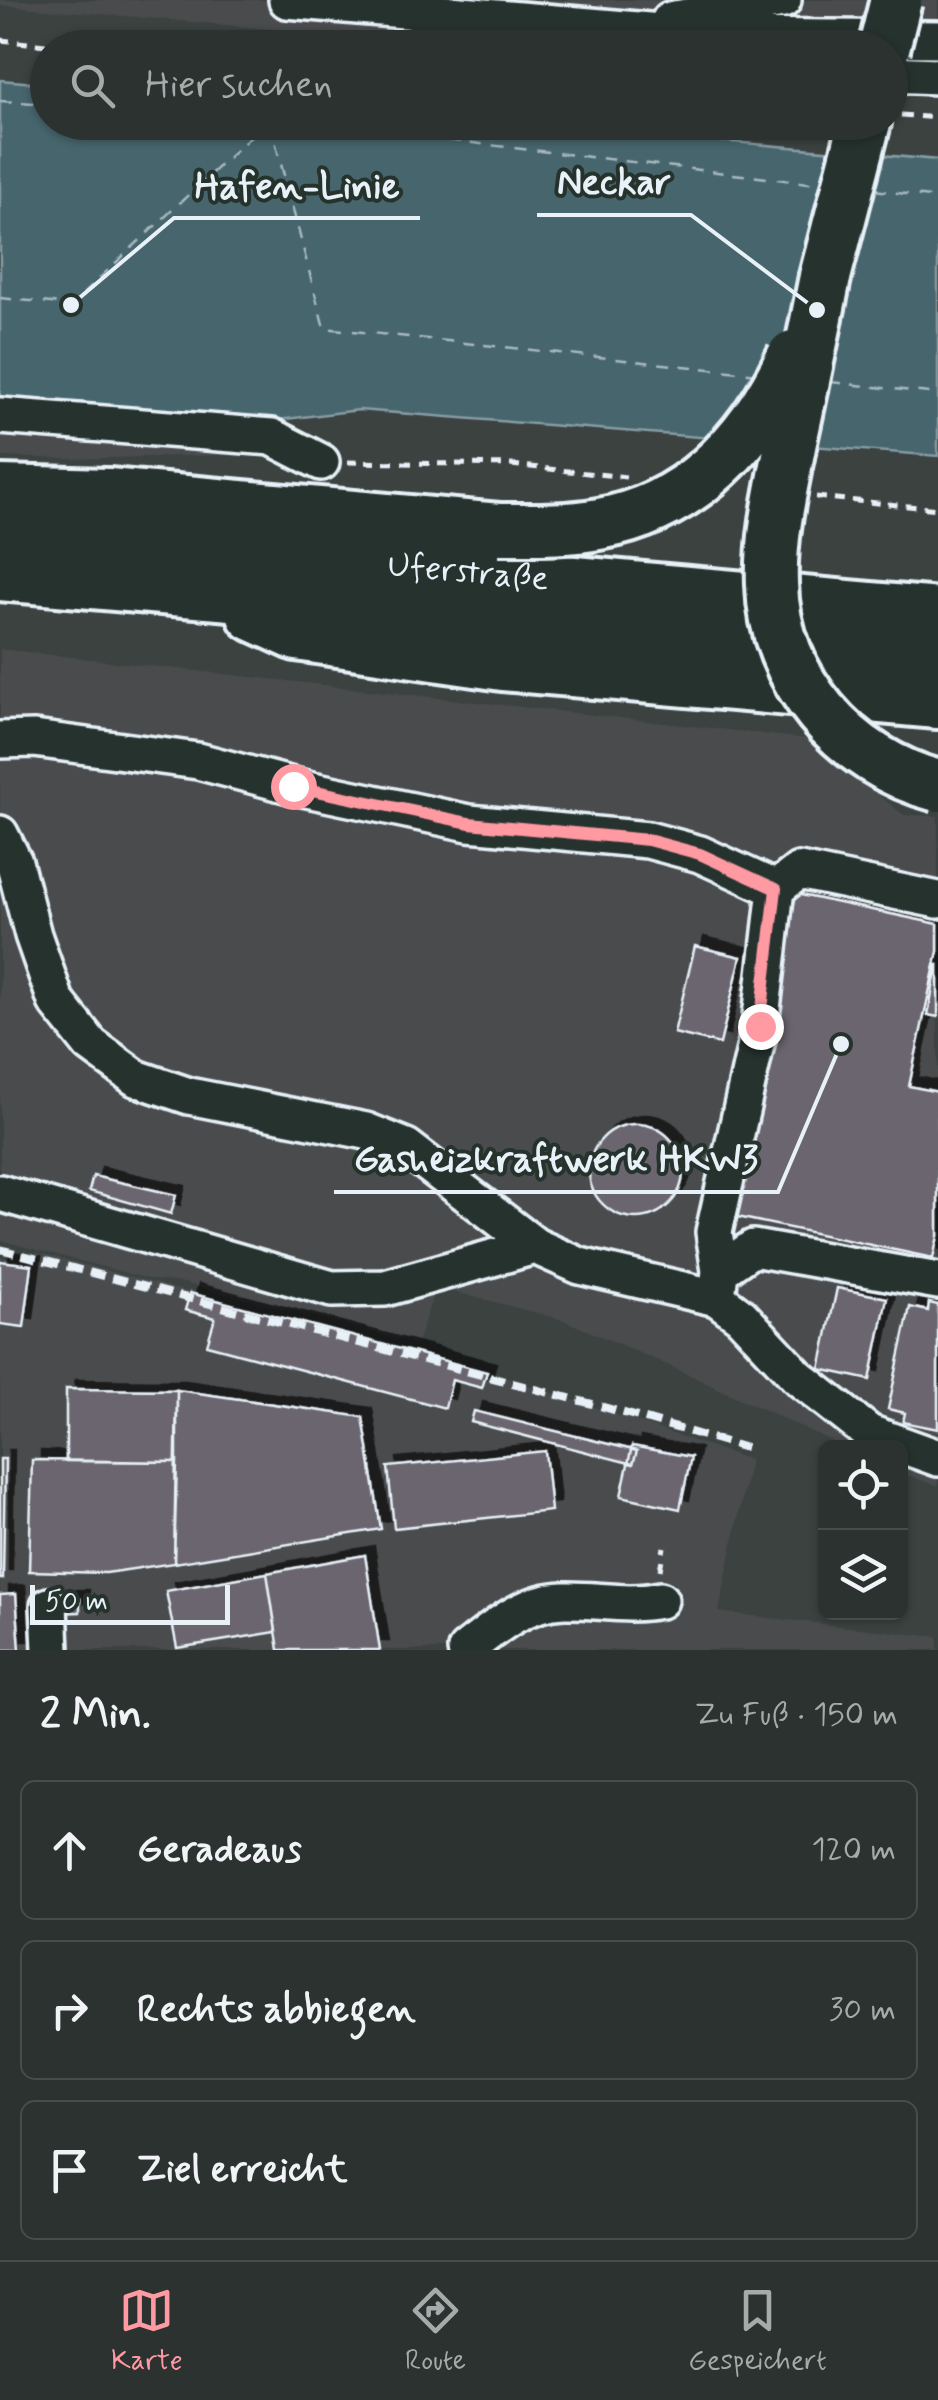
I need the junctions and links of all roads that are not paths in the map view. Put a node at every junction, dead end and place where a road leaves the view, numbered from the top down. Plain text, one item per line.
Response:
1 (287, 0) edge
2 (540, 0) edge
3 (782, 0) edge
4 (896, 0) edge
5 (420, 11) junction
6 (623, 28) junction
7 (498, 30) edge
8 (645, 30) edge
9 (888, 30) edge
10 (908, 40) edge
11 (938, 40) edge
12 (908, 75) edge
13 (938, 76) edge
14 (860, 140) edge
15 (825, 278) junction
16 (0, 416) edge
17 (321, 462) dead end
18 (0, 491) edge
19 (0, 531) edge
20 (0, 576) edge
21 (198, 592) junction
22 (938, 614) edge
23 (938, 656) edge
24 (938, 703) edge
25 (0, 740) edge
26 (938, 786) edge
27 (0, 834) edge
28 (776, 889) junction
29 (938, 900) edge
30 (0, 1193) edge
31 (534, 1246) junction
32 (938, 1281) edge
33 (718, 1285) junction
34 (938, 1458) edge
35 (660, 1600) dead end
36 (49, 1606) dead end
37 (52, 1650) edge
38 (466, 1650) edge

1 - 5 street
2 - 6 street
3 - 6 street
4 - 9 highway, bridge
5 - 6 street
5 - 7 street
6 - 8 street
10 - 11 street
12 - 13 street
14 - 15 highway
15 - 18 highway, bridge
15 - 26 highway, bridge
16 - 17 street
19 - 22 highway, Uferstraße
20 - 21 highway, Uferstraße
21 - 23 highway, Uferstraße
21 - 24 highway
25 - 28 street
27 - 31 street
28 - 29 street
28 - 33 street
30 - 31 street
31 - 33 street
32 - 33 street
33 - 34 street
35 - 38 street
36 - 37 street

